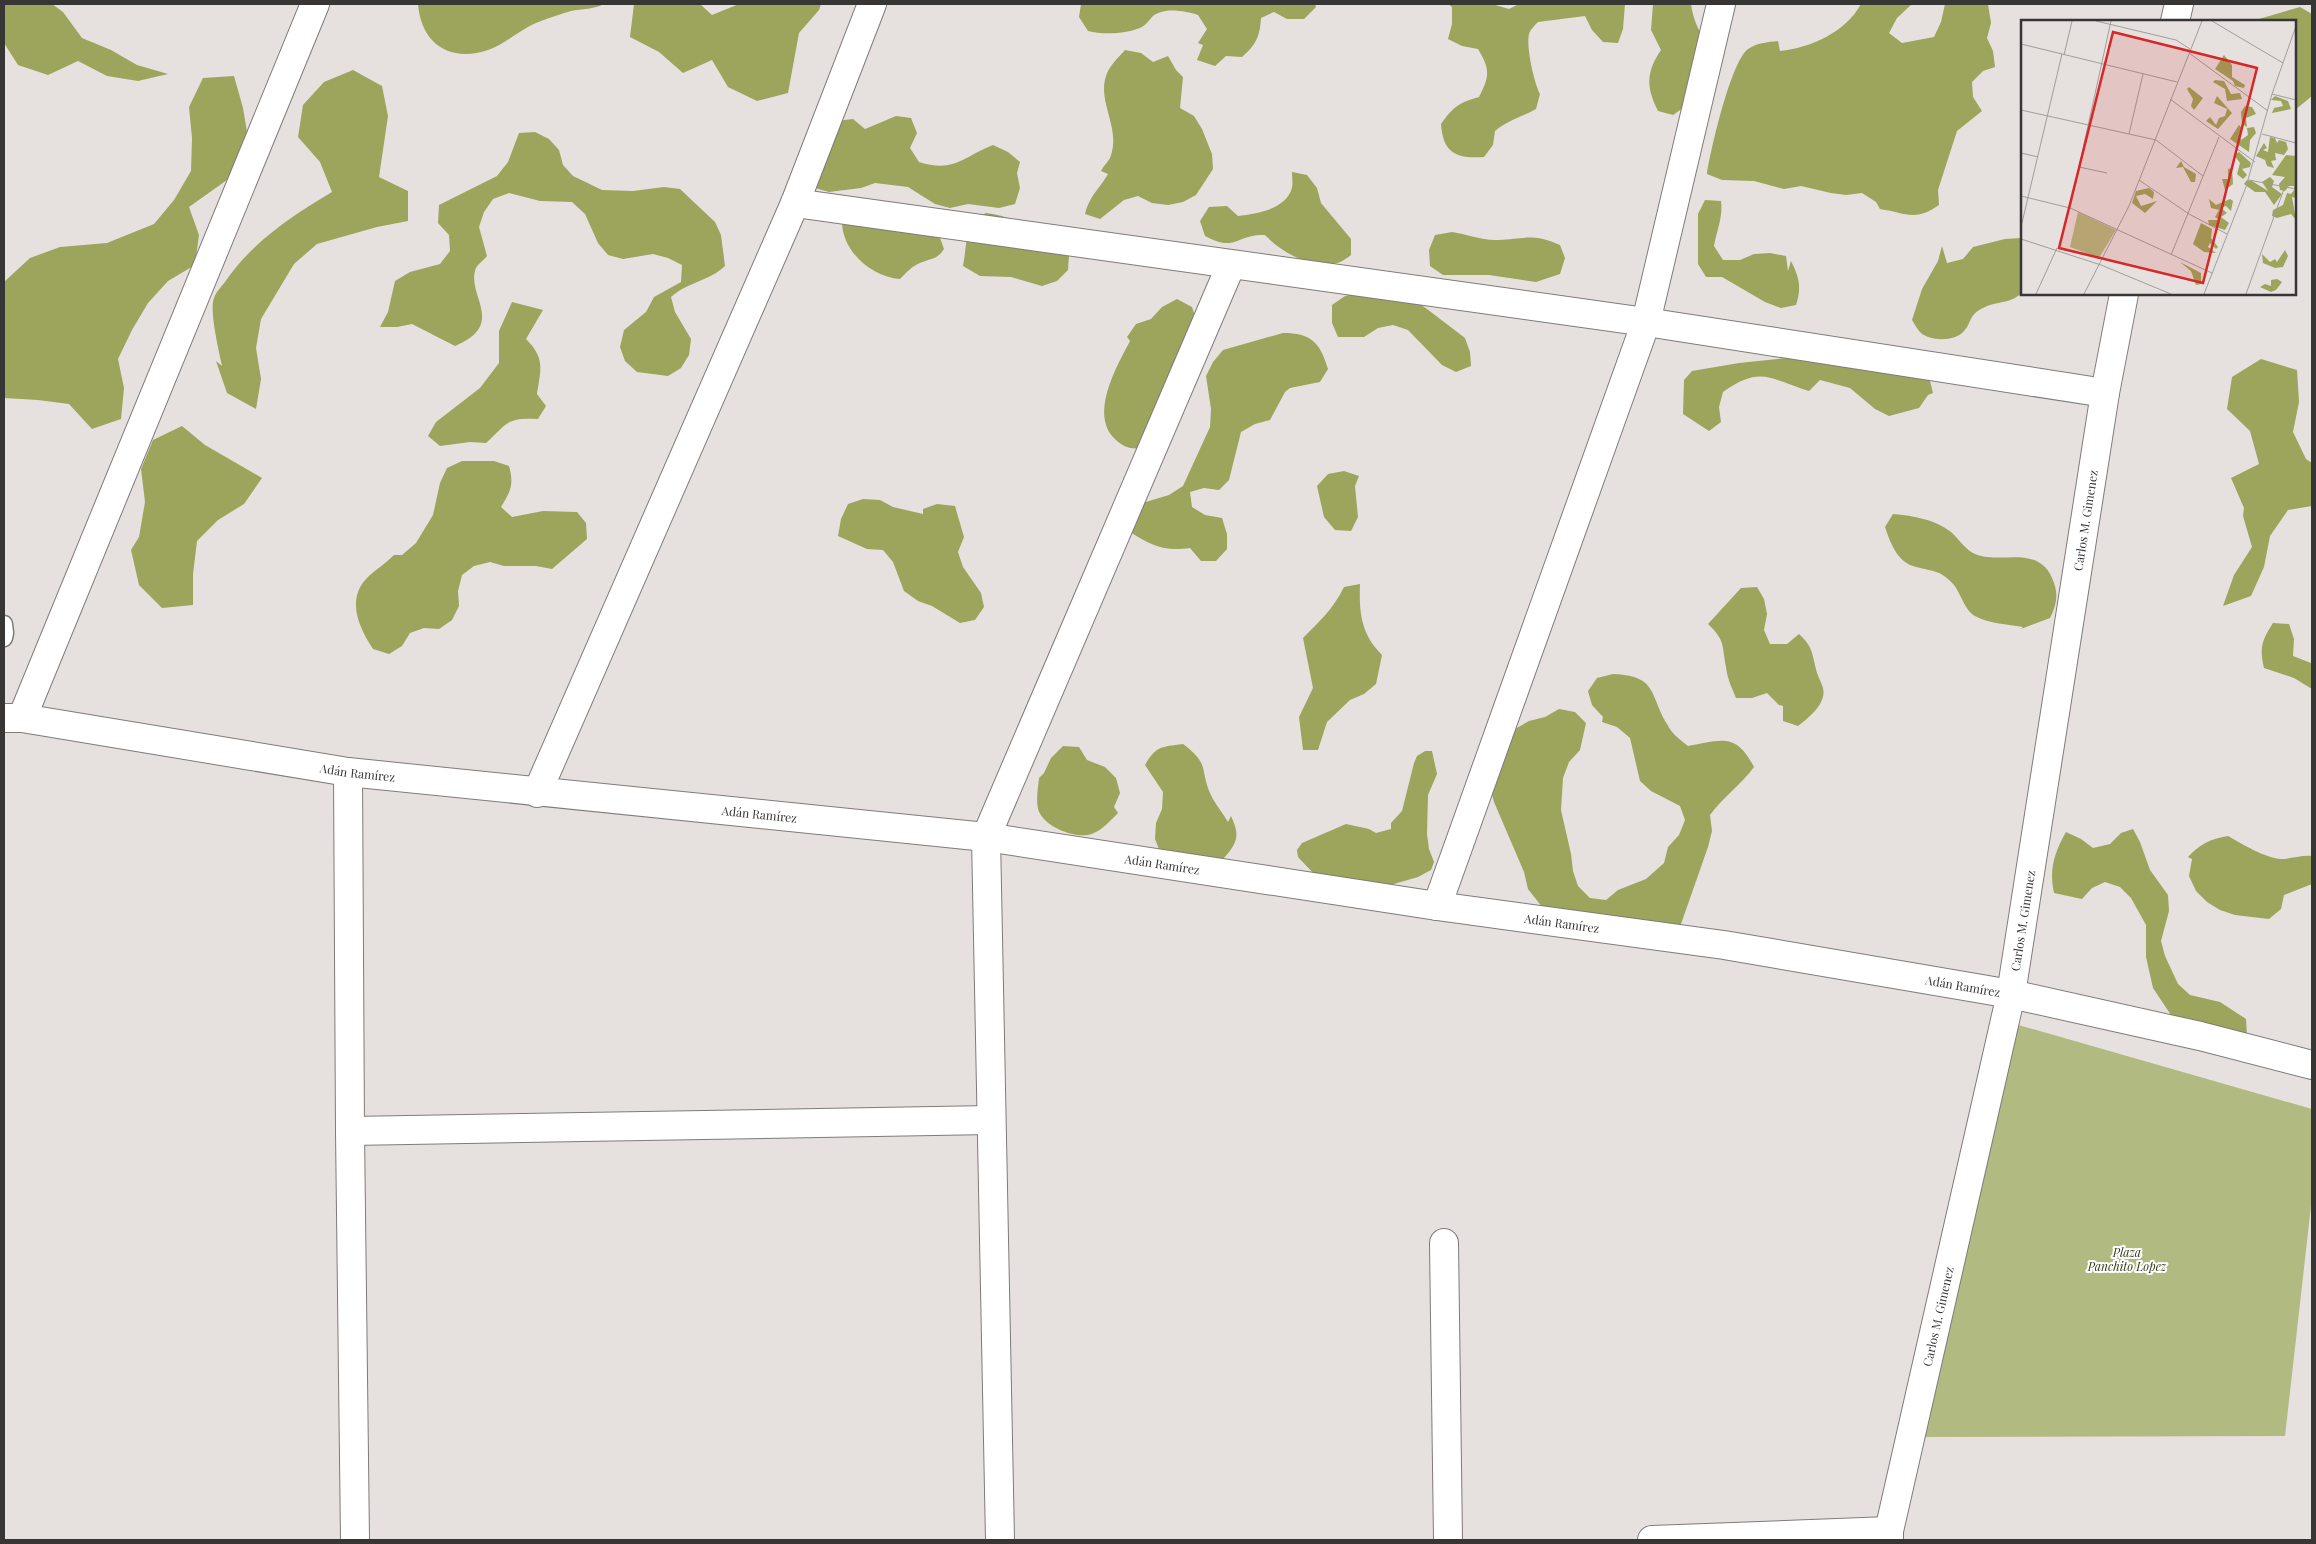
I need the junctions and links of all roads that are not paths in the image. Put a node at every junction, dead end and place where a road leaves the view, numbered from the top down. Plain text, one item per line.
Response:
1 (316, 4) edge
2 (872, 4) edge
3 (1721, 4) edge
4 (2179, 4) edge
5 (2176, 20) edge
6 (795, 203) junction
7 (1231, 265) junction
8 (2124, 295) edge
9 (1646, 322) junction
10 (2105, 393) junction
11 (4, 624) edge
12 (4, 638) edge
13 (13, 718) edge
14 (348, 772) junction
15 (537, 793) junction
16 (986, 837) junction
17 (1436, 906) junction
18 (2011, 994) junction
19 (2312, 1065) edge
20 (990, 1120) junction
21 (350, 1131) junction
22 (1444, 1243) dead end
23 (1889, 1536) edge
24 (356, 1540) edge
25 (1000, 1540) edge
26 (1448, 1540) edge
27 (1652, 1540) edge

1 - 13 street
2 - 6 street
3 - 9 street
4 - 5 street
6 - 7 street
6 - 15 street
7 - 9 street
7 - 16 street
8 - 10 street, Carlos M. Gimenez
9 - 10 street
9 - 17 street
10 - 18 street, Carlos M. Gimenez
11 - 12 lane
13 - 14 street, Adán Ramírez
14 - 15 street, Adán Ramírez
14 - 21 street
15 - 16 street, Adán Ramírez
16 - 17 street, Adán Ramírez
16 - 20 street
17 - 18 street, Adán Ramírez
18 - 19 street, Adán Ramírez
18 - 23 street, Carlos M. Gimenez
20 - 21 street
20 - 25 street
21 - 24 street
22 - 26 street
23 - 27 street

